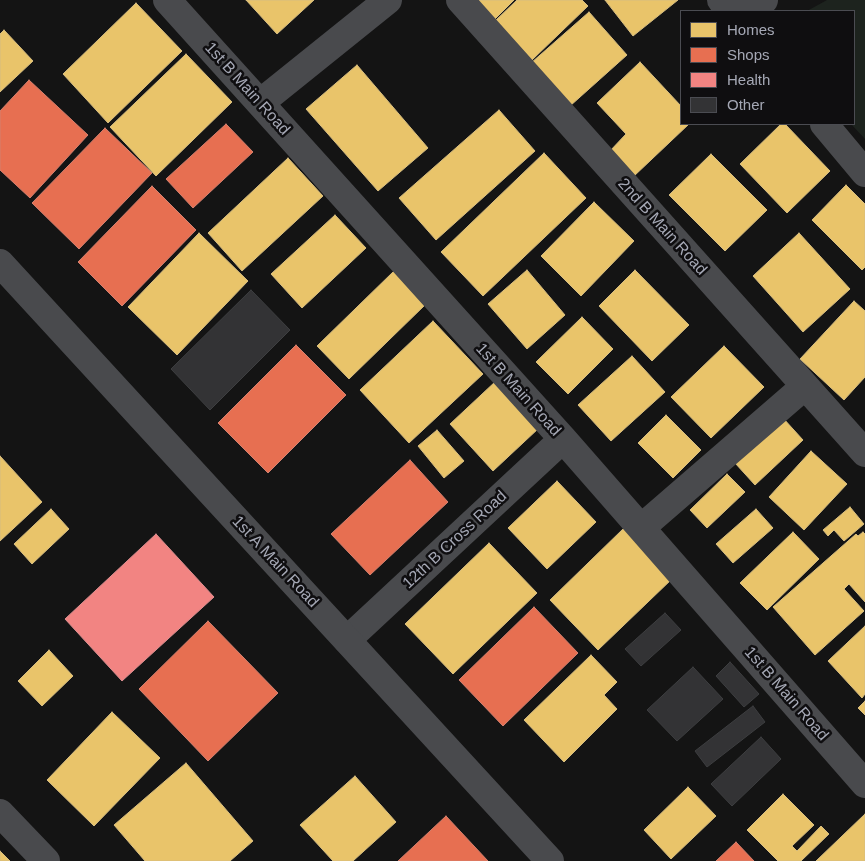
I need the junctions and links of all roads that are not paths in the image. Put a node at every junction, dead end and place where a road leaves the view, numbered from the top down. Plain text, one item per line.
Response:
1 (167, 0) edge
2 (388, 0) edge
3 (460, 0) edge
4 (721, 0) edge
5 (764, 0) edge
6 (729, 10) edge
7 (746, 10) edge
8 (260, 103) junction
9 (825, 125) edge
10 (865, 173) edge
11 (0, 263) edge
12 (805, 386) junction
13 (563, 439) junction
14 (865, 453) edge
15 (641, 528) junction
16 (347, 640) junction
17 (865, 784) edge
18 (0, 814) edge
19 (46, 861) edge
20 (550, 861) edge

1 - 8 street, 1st B Main Road
2 - 8 street
3 - 12 street, 2nd B Main Road
4 - 6 street
5 - 7 street
8 - 13 street, 1st B Main Road
9 - 10 street
11 - 16 street, 1st A Main Road
12 - 14 street, 2nd B Main Road
12 - 15 street
13 - 15 street, 1st B Main Road
13 - 16 street, 12th B Cross Road
15 - 17 street, 1st B Main Road
16 - 20 street, 1st A Main Road
18 - 19 street

